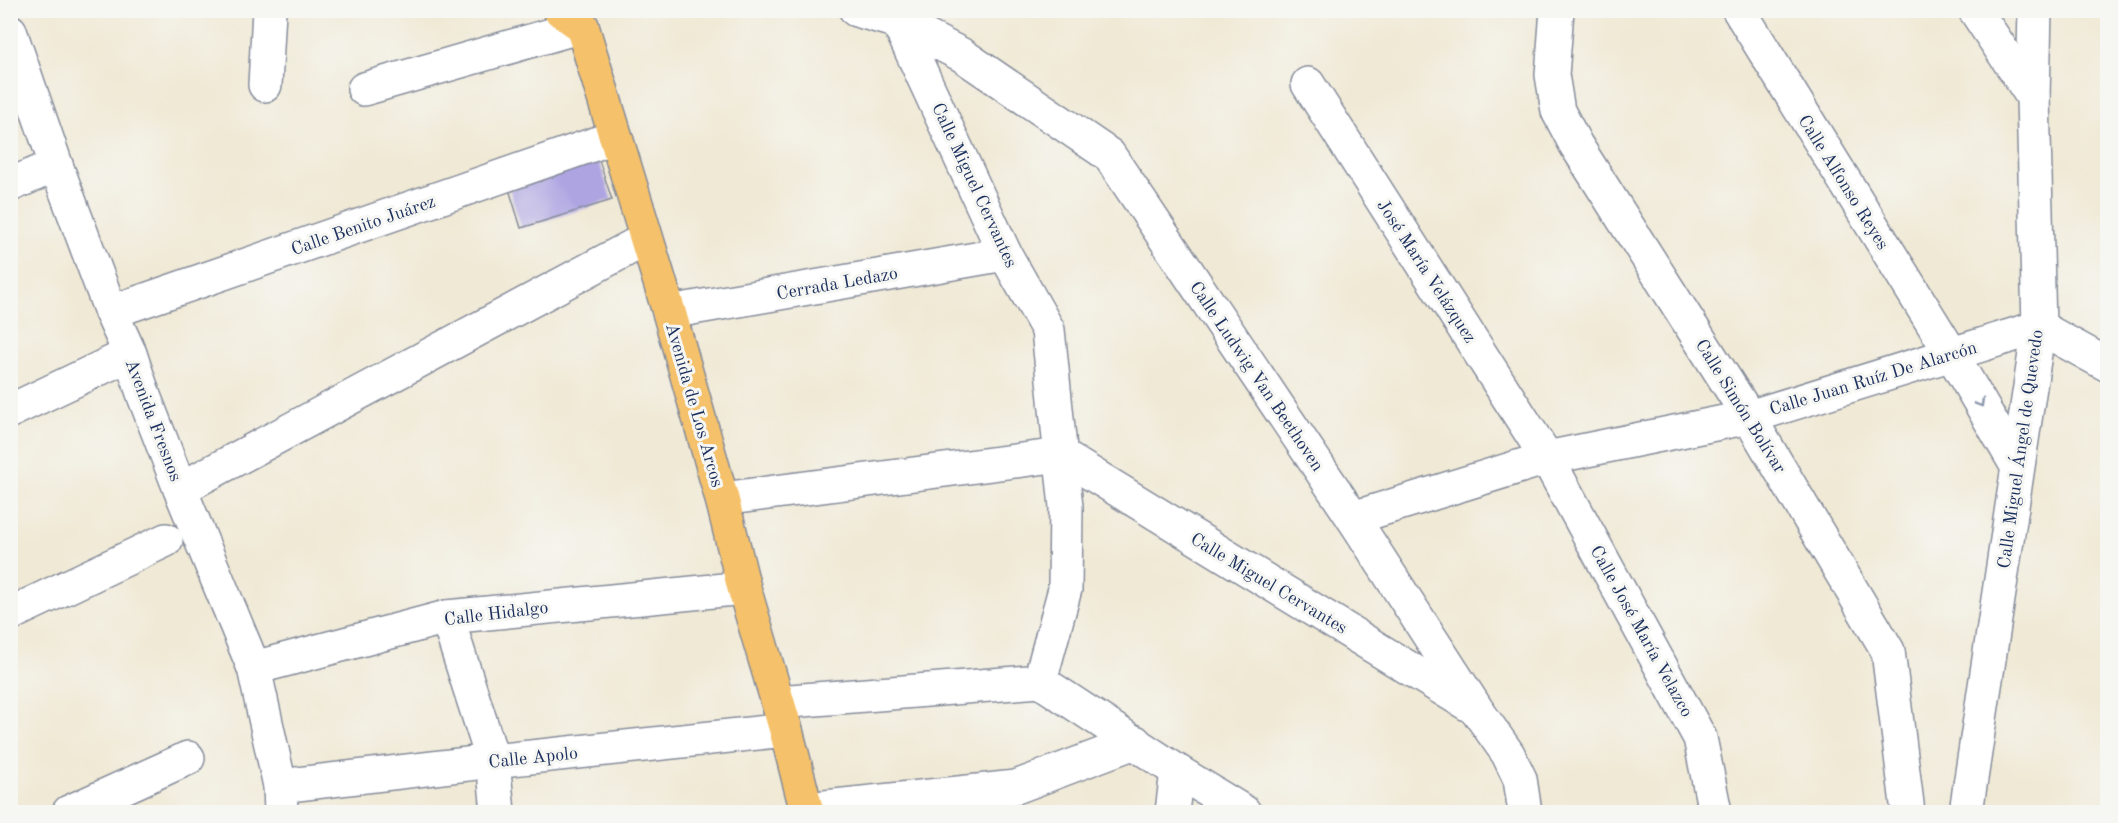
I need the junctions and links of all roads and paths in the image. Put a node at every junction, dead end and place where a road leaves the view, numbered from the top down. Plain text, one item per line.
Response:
1 (269, 10) edge
2 (856, 10) edge
3 (1557, 10) edge
4 (1739, 10) edge
5 (1975, 10) edge
6 (2035, 10) edge
7 (571, 18) edge
8 (898, 22) junction
9 (10, 31) edge
10 (1308, 84) dead end
11 (265, 85) dead end
12 (364, 89) dead end
13 (2032, 97) junction
14 (615, 137) junction
15 (56, 165) junction
16 (10, 185) edge
17 (646, 239) junction
18 (1005, 254) junction
19 (111, 312) junction
20 (669, 312) junction
21 (2039, 327) junction
22 (1951, 353) junction
23 (130, 354) junction
24 (2108, 365) edge
25 (10, 411) edge
26 (1749, 417) junction
27 (1061, 455) junction
28 (1547, 458) junction
29 (2017, 466) junction
30 (180, 489) junction
31 (722, 500) junction
32 (1353, 518) junction
33 (166, 540) dead end
34 (744, 588) junction
35 (10, 614) edge
36 (447, 617) junction
37 (254, 668) junction
38 (1040, 681) junction
39 (1477, 710) junction
40 (782, 716) junction
41 (1135, 742) junction
42 (188, 758) dead end
43 (493, 761) junction
44 (1177, 771) junction
45 (280, 799) edge
46 (807, 811) edge
47 (69, 813) edge
48 (498, 813) edge
49 (1172, 813) edge
50 (1244, 813) edge
51 (1525, 813) edge
52 (1714, 813) edge
53 (1908, 813) edge
54 (1966, 813) edge

1 - 11 street
2 - 8 street, Calle Ludwig Van Beethoven
3 - 26 street, Calle Simón Bolívar
4 - 22 street, Calle Alfonso Reyes
5 - 13 street
6 - 13 street, Calle Miguel Ángel de Quevedo
7 - 12 street
7 - 14 main road, Avenida de Los Arcos
8 - 18 street, Calle Miguel Cervantes
8 - 32 street, Calle Ludwig Van Beethoven
9 - 15 street, Avenida Fresnos
10 - 28 street, José María Velázquez
13 - 21 street, Calle Miguel Ángel de Quevedo
14 - 17 main road, Avenida de Los Arcos
14 - 19 street, Calle Benito Juárez
15 - 16 street
15 - 19 street, Avenida Fresnos
17 - 20 main road, Avenida de Los Arcos
17 - 30 street
18 - 20 street, Cerrada Ledazo
18 - 27 street, Calle Miguel Cervantes
19 - 23 street, Avenida Fresnos
20 - 31 main road, Avenida de Los Arcos
21 - 22 street, Calle Juan Ruíz De Alarcón
21 - 24 street
21 - 29 street, Calle Miguel Ángel de Quevedo
22 - 26 street, Calle Juan Ruíz De Alarcón
22 -> 29 street, Calle Alfonso Reyes
23 - 25 street
23 - 30 street, Avenida Fresnos
26 - 28 street, Calle Juan Ruíz De Alarcón
26 - 53 street, Calle Simón Bolívar
27 - 31 street
27 - 38 street, Calle Miguel Cervantes
27 - 39 street, Calle Miguel Cervantes
28 - 32 street, Calle Juan Ruíz De Alarcón
28 - 52 street, Calle José María Velazco
29 - 54 street, Calle Miguel Ángel de Quevedo
30 - 37 street, Avenida Fresnos
31 - 34 main road, Avenida de Los Arcos
32 - 39 street, Calle Ludwig Van Beethoven
33 - 35 street
34 - 36 street, Calle Hidalgo
34 - 40 main road, Avenida de Los Arcos
36 - 37 street, Calle Hidalgo
36 - 43 street
37 - 45 street, Avenida Fresnos
38 - 40 street
38 - 41 street
39 - 51 street, Calle Ludwig Van Beethoven
40 - 43 street, Calle Apolo
40 - 46 main road, Avenida de Los Arcos
41 - 44 street
41 - 46 street
42 - 47 street
43 - 45 street, Calle Apolo
43 - 48 street
44 - 49 street
44 - 50 street

